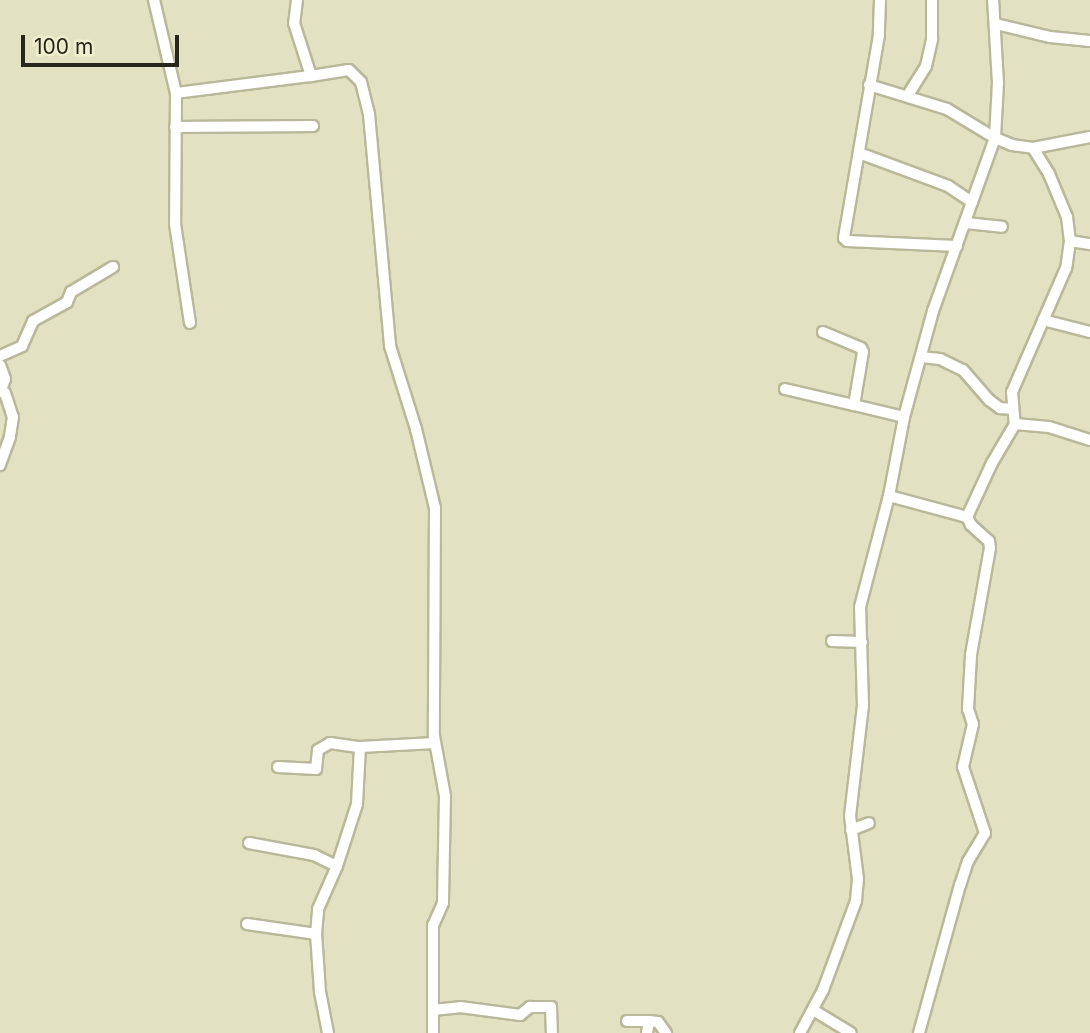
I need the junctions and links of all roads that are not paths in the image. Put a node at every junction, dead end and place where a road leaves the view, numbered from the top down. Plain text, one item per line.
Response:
1 (154, 0) edge
2 (296, 0) edge
3 (880, 0) edge
4 (932, 0) edge
5 (993, 0) edge
6 (996, 24) junction
7 (1090, 41) edge
8 (311, 76) junction
9 (869, 85) junction
10 (176, 93) junction
11 (908, 95) junction
12 (313, 126) dead end
13 (174, 127) junction
14 (1090, 137) edge
15 (995, 138) junction
16 (1032, 148) junction
17 (859, 153) junction
18 (972, 202) junction
19 (966, 223) junction
20 (1002, 227) dead end
21 (1070, 241) junction
22 (1090, 243) edge
23 (957, 246) junction
24 (113, 267) dead end
25 (1043, 320) junction
26 (190, 323) dead end
27 (823, 332) dead end
28 (1090, 332) edge
29 (0, 356) edge
30 (921, 357) junction
31 (0, 365) edge
32 (785, 389) dead end
33 (1, 391) edge
34 (854, 405) junction
35 (1013, 410) junction
36 (904, 417) junction
37 (1015, 424) junction
38 (1090, 440) edge
39 (0, 465) edge
40 (889, 496) junction
41 (967, 517) junction
42 (832, 640) dead end
43 (862, 642) junction
44 (435, 743) junction
45 (360, 747) junction
46 (278, 767) dead end
47 (869, 823) dead end
48 (850, 830) junction
49 (249, 843) dead end
50 (337, 866) junction
51 (247, 924) dead end
52 (316, 934) junction
53 (433, 1010) junction
54 (813, 1010) junction
55 (627, 1021) dead end
56 (648, 1027) edge
57 (328, 1033) edge
58 (433, 1033) edge
59 (552, 1033) edge
60 (666, 1033) edge
61 (800, 1033) edge
62 (851, 1033) edge
63 (919, 1033) edge

1 - 10 street
2 - 8 street
3 - 9 street
4 - 11 street
5 - 6 street
6 - 7 street
6 - 15 street
8 - 10 street
8 - 44 street
9 - 11 street
9 - 17 street
10 - 13 street
11 - 15 street
12 - 13 street
13 - 26 street
14 - 16 street
15 - 16 street
15 - 18 street
16 - 21 street
17 - 18 street
17 - 23 street
18 - 19 street
19 - 20 street
19 - 23 street
21 - 22 street
21 - 25 street
23 - 30 street
24 - 29 street
25 - 28 street
25 - 35 street
27 - 34 street
30 - 35 street
30 - 36 street
31 - 33 street
32 - 34 street
33 - 39 street
34 - 36 street
35 - 37 street
36 - 40 street
37 - 38 street
37 - 41 street
40 - 41 street
40 - 43 street
41 - 63 street
42 - 43 street
43 - 48 street
44 - 45 street
44 - 53 street
45 - 46 street
45 - 50 street
47 - 48 street
48 - 54 street
49 - 50 street
50 - 52 street
51 - 52 street
52 - 57 street
53 - 58 street
53 - 59 street
54 - 61 street
54 - 62 street
55 - 56 street
56 - 60 street

